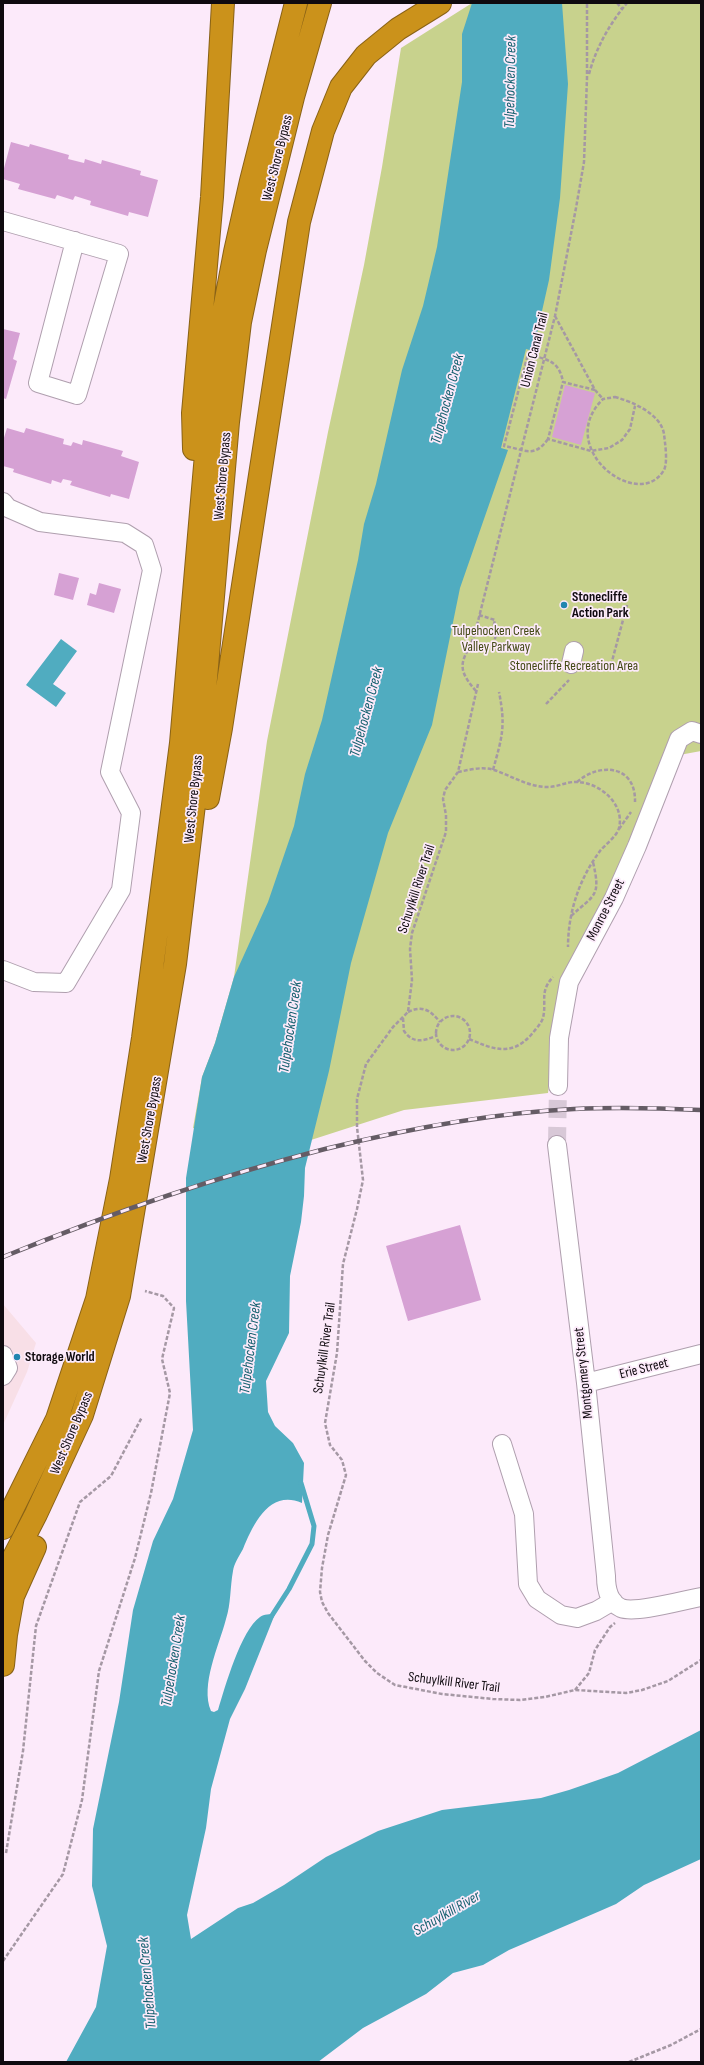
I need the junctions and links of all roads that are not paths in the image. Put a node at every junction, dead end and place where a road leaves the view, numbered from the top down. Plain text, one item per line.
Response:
1 (223, 3) edge
2 (296, 3) edge
3 (320, 3) edge
4 (440, 3) edge
5 (3, 221) edge
6 (75, 241) junction
7 (3, 502) edge
8 (198, 549) junction
9 (701, 734) edge
10 (3, 970) edge
11 (558, 1086) tunnel mouth
12 (148, 1129) junction
13 (557, 1145) tunnel mouth
14 (116, 1307) junction
15 (701, 1354) edge
16 (3, 1356) edge
17 (75, 1365) junction
18 (3, 1376) edge
19 (586, 1383) junction
20 (502, 1444) dead end
21 (3, 1501) edge
22 (3, 1528) edge
23 (3, 1578) edge
24 (701, 1597) edge
25 (613, 1601) junction
26 (3, 1665) edge

1 - 8 highway
2 - 8 highway, West Shore Bypass
3 - 12 highway, West Shore Bypass
4 - 12 highway
5 - 6 street
6 - 6 street
7 - 10 street
8 - 17 highway, West Shore Bypass
9 - 11 street, Monroe Street
12 - 14 highway, West Shore Bypass
13 - 19 street, Montgomery Street
14 - 23 highway, West Shore Bypass
14 - 26 highway
15 - 19 street, Erie Street
16 - 18 street
17 - 21 highway
17 - 22 highway, West Shore Bypass
19 - 25 street, Montgomery Street
20 - 25 street
24 - 25 street

